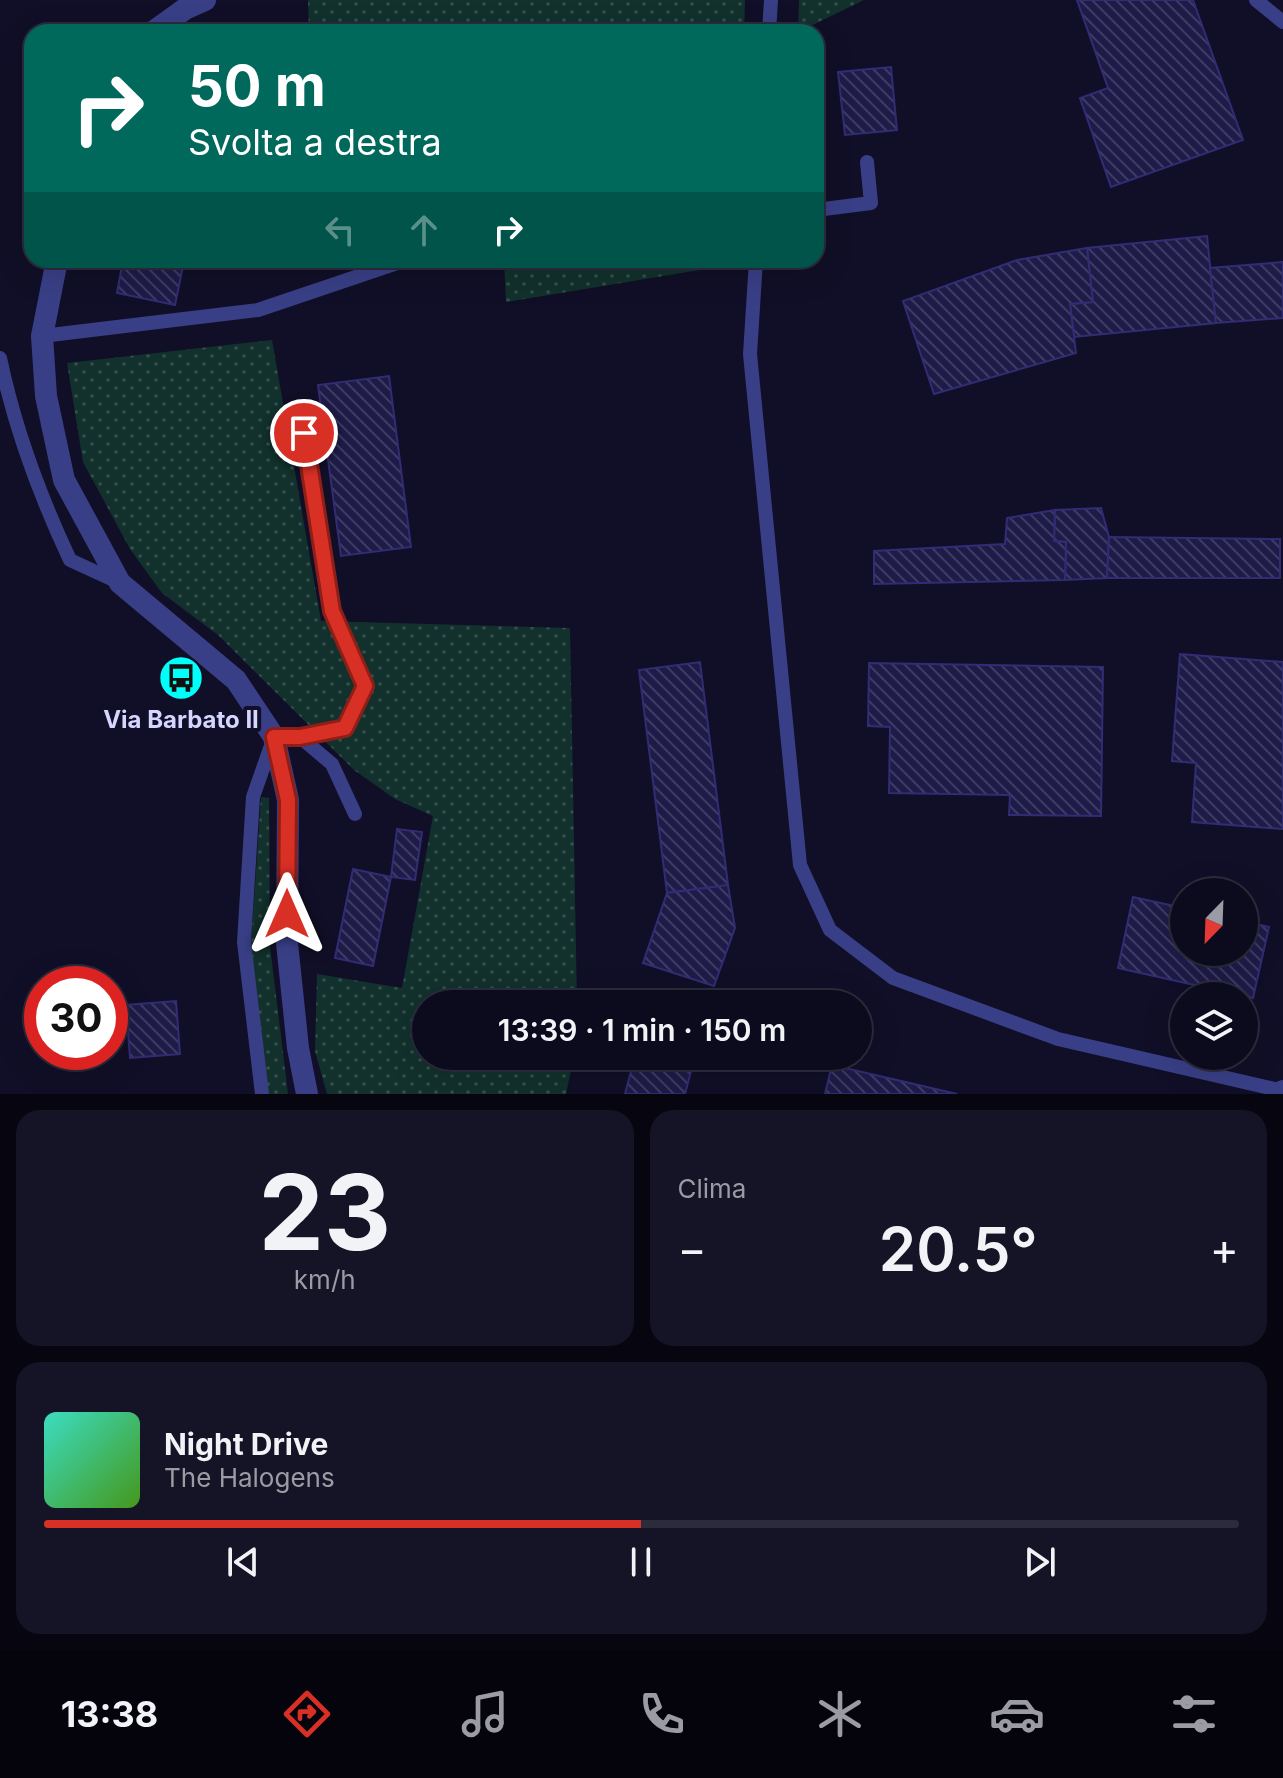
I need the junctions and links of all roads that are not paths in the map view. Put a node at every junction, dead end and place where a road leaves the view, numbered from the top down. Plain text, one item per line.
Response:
1 (205, 0) edge
2 (771, 0) edge
3 (1256, 0) edge
4 (1283, 22) edge
5 (164, 24) edge
6 (770, 24) edge
7 (867, 162) dead end
8 (824, 209) edge
9 (55, 268) edge
10 (382, 268) edge
11 (755, 268) edge
12 (42, 336) junction
13 (0, 358) edge
14 (304, 433) dead end
15 (120, 583) junction
16 (274, 737) junction
17 (300, 737) junction
18 (355, 814) dead end
19 (1282, 1093) edge
20 (262, 1094) edge
21 (307, 1094) edge

1 - 5 street
2 - 6 lane
3 - 4 lane
7 - 8 lane
9 - 12 street
10 - 12 lane
11 - 19 lane
12 - 15 street
13 - 15 lane
14 - 17 lane
15 - 16 street
16 - 17 lane
16 - 20 lane
16 - 21 street
17 - 18 lane

